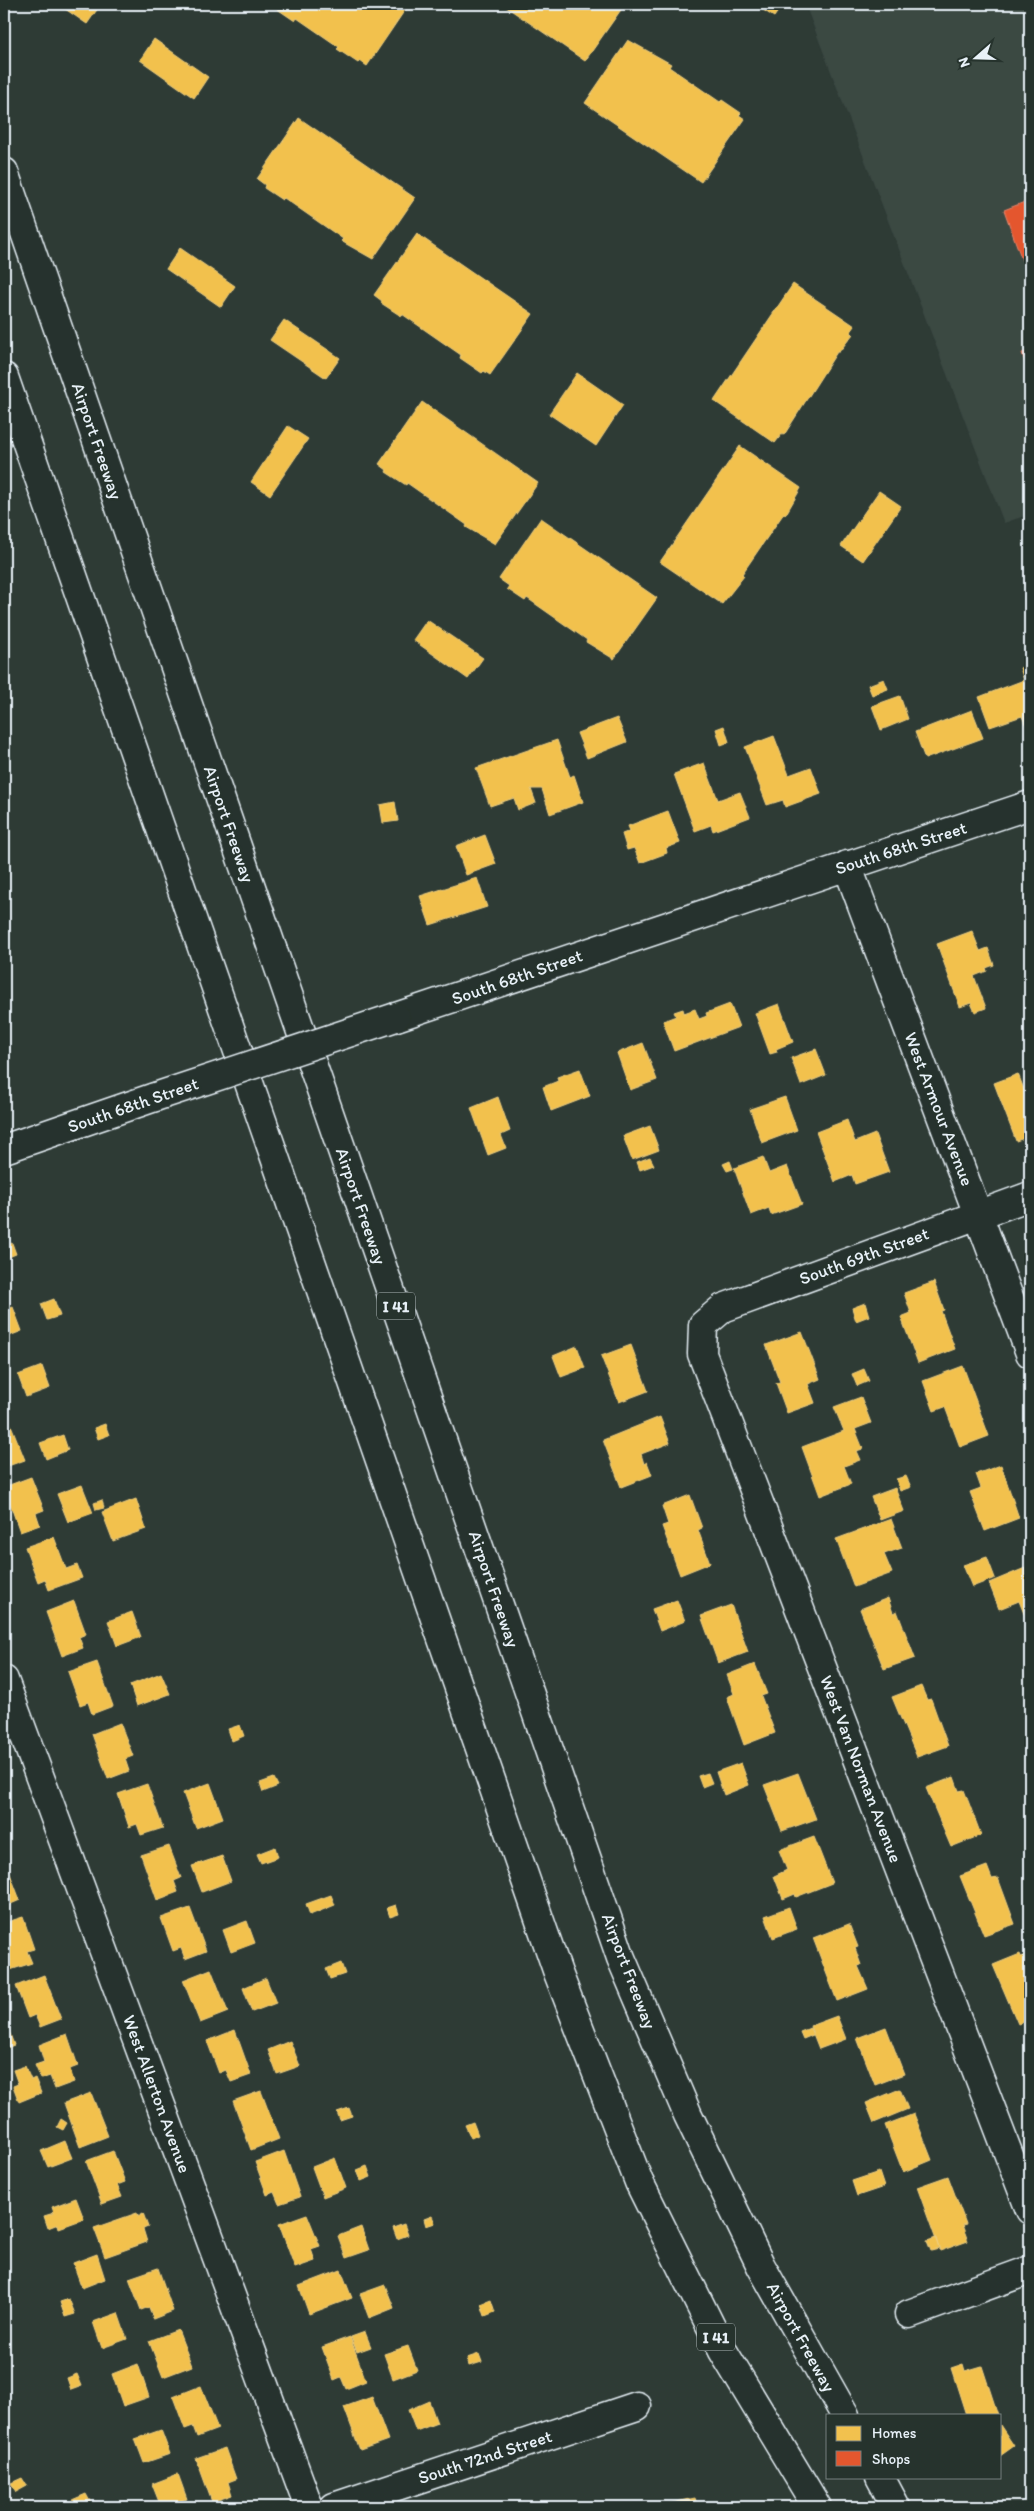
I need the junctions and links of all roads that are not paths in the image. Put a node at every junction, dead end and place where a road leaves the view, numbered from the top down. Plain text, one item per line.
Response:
1 (4, 172) edge
2 (4, 377) edge
3 (1030, 805) edge
4 (847, 866) junction
5 (4, 1149) edge
6 (1030, 1196) edge
7 (979, 1213) junction
8 (703, 1325) joint
9 (1030, 1353) edge
10 (4, 1680) edge
11 (1030, 2210) edge
12 (1030, 2270) edge
13 (910, 2314) dead end
14 (637, 2406) dead end
15 (844, 2414) edge
16 (881, 2478) edge
17 (810, 2500) edge
18 (309, 2507) edge
19 (334, 2507) edge
20 (896, 2507) edge

1 - 15 main road, Airport Freeway / I 41
2 - 17 main road, I 41
3 - 4 main road, South 68th Street
4 - 5 main road, South 68th Street, bridge
4 - 7 main road, West Armour Avenue
6 - 7 main road, South 69th Street
7 - 8 main road, South 69th Street
7 - 9 main road, West Armour Avenue
8 - 11 main road, West Van Norman Avenue
10 - 18 main road, West Allerton Avenue
12 - 13 main road
14 - 19 main road, South 72nd Street
16 - 20 main road

